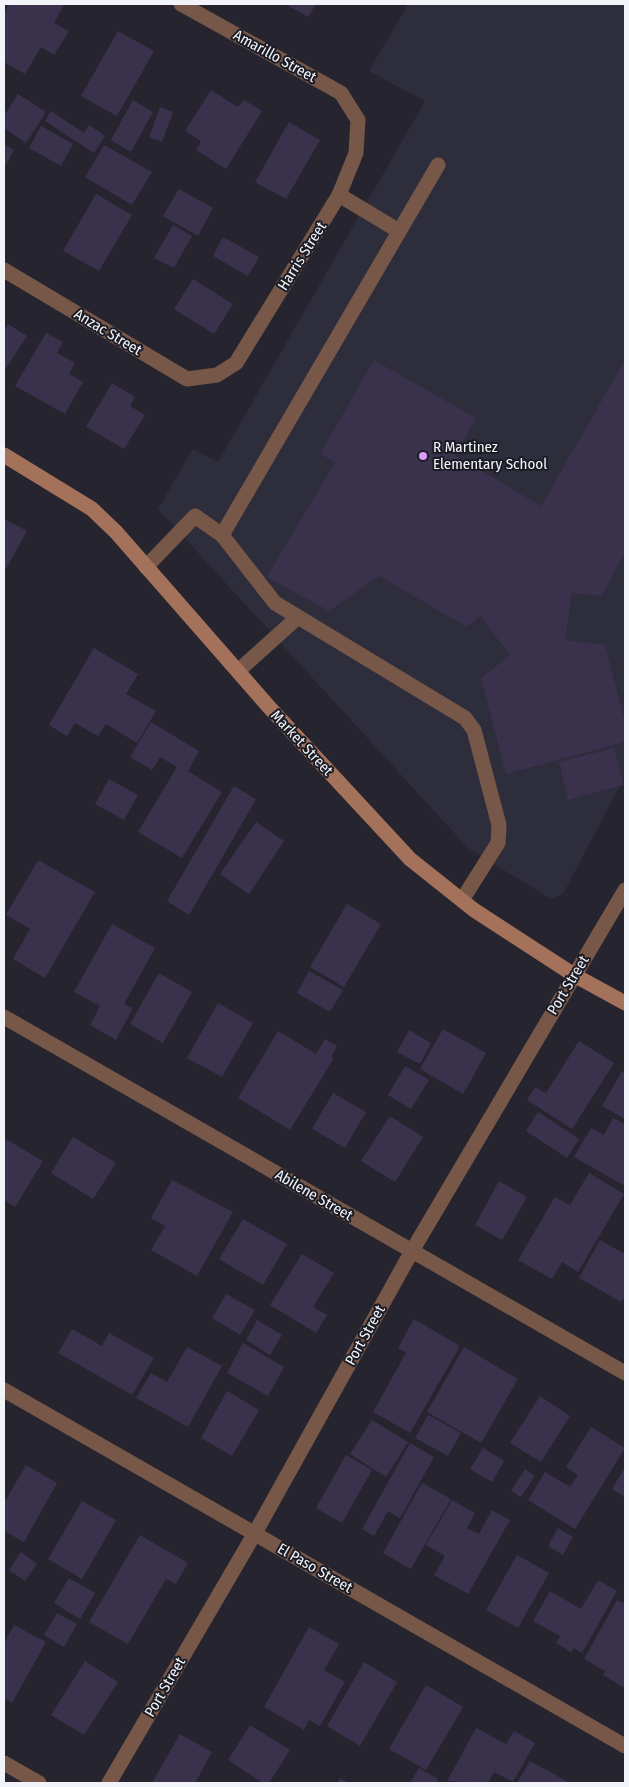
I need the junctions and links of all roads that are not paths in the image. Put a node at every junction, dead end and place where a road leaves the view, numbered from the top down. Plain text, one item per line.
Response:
1 (181, 4) edge
2 (358, 120) joint
3 (438, 164) dead end
4 (339, 195) junction
5 (399, 231) junction
6 (4, 270) edge
7 (217, 376) joint
8 (4, 455) edge
9 (222, 535) junction
10 (146, 567) junction
11 (298, 617) junction
12 (238, 671) junction
13 (625, 890) edge
14 (462, 900) junction
15 (574, 975) junction
16 (625, 1003) edge
17 (4, 1017) edge
18 (412, 1250) junction
19 (625, 1372) edge
20 (4, 1390) edge
21 (255, 1533) junction
22 (625, 1746) edge
23 (4, 1763) edge
24 (39, 1783) edge
25 (109, 1783) edge

1 - 2 street, Amarillo Street
2 - 4 street, Harris Street
3 - 5 street
4 - 5 street
4 - 7 street, Harris Street
5 - 9 street
6 - 7 street, Anzac Street
8 - 10 street, Market Street
9 - 10 street
9 - 11 street
10 - 12 street, Market Street
11 - 12 street
11 - 14 street
12 - 14 street, Market Street
13 - 15 street, Port Street
14 - 15 street, Market Street
15 - 16 street, Market Street
15 - 18 street, Port Street
17 - 18 street, Abilene Street
18 - 19 street, Abilene Street
18 - 21 street, Port Street
20 - 21 street, El Paso Street
21 - 22 street, El Paso Street
21 - 25 street, Port Street
23 - 24 street

